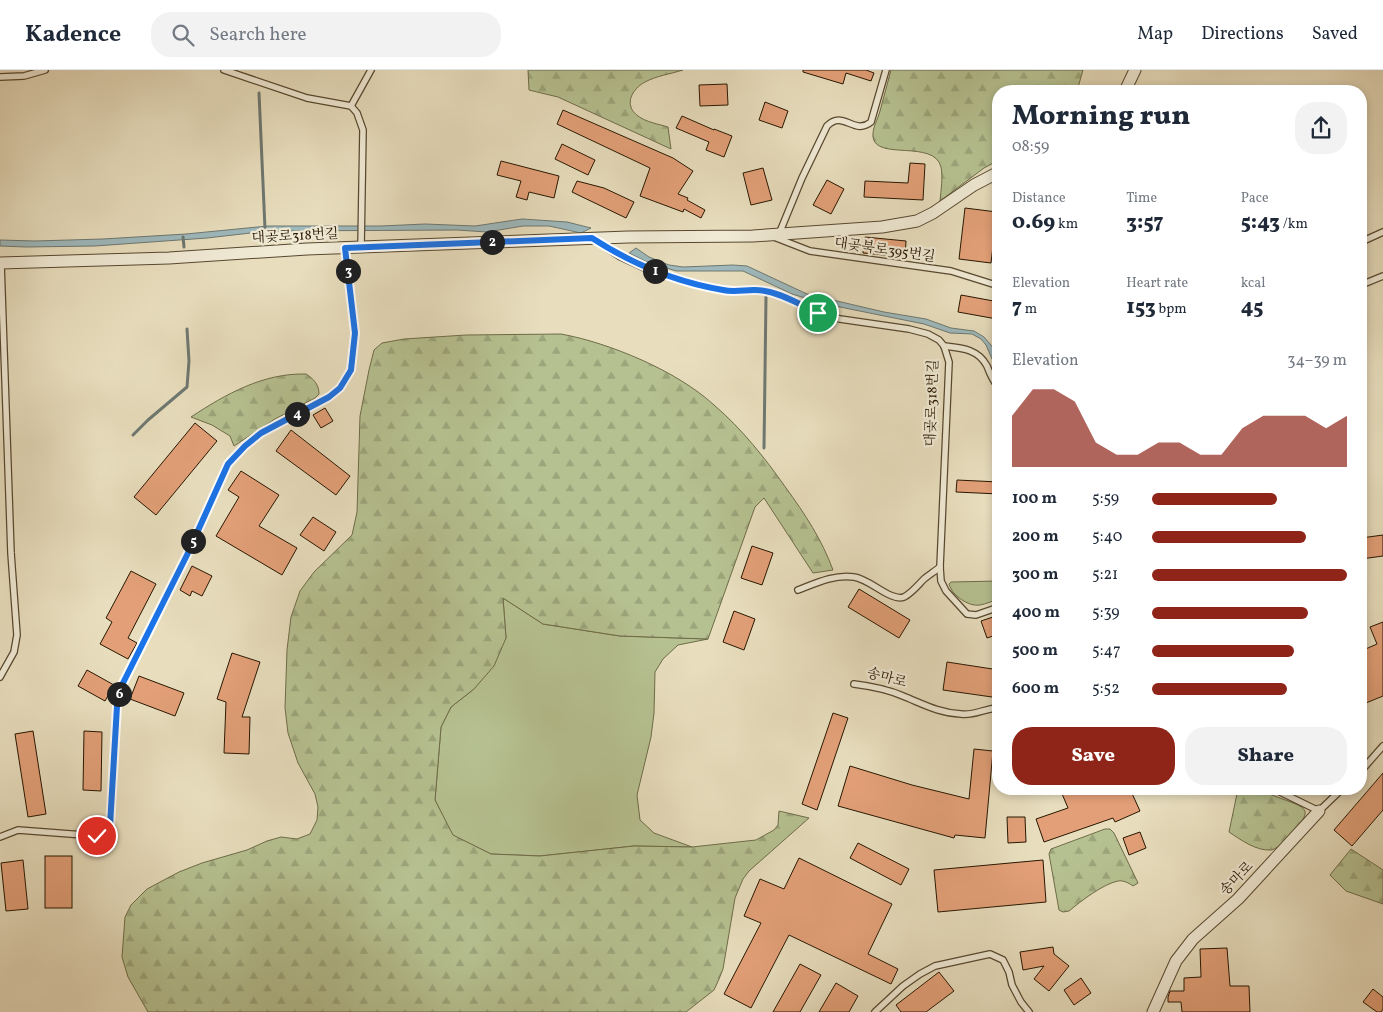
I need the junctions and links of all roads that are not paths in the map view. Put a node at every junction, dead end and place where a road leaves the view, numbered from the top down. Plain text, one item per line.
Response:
1 (45, 70) edge
2 (224, 70) edge
3 (371, 70) edge
4 (886, 70) edge
5 (1134, 70) edge
6 (0, 77) edge
7 (1128, 85) edge
8 (351, 106) junction
9 (992, 176) edge
10 (1383, 232) edge
11 (773, 234) junction
12 (592, 238) junction
13 (1367, 239) edge
14 (361, 243) junction
15 (345, 248) junction
16 (0, 263) edge
17 (1383, 276) edge
18 (1367, 283) edge
19 (992, 284) edge
20 (944, 346) junction
21 (992, 379) edge
22 (940, 567) junction
23 (798, 590) dead end
24 (992, 608) edge
25 (0, 677) edge
26 (854, 684) dead end
27 (992, 709) edge
28 (1383, 746) edge
29 (1367, 763) edge
30 (1287, 795) edge
31 (1335, 795) edge
32 (1319, 810) junction
33 (0, 836) edge
34 (875, 1012) edge
35 (1030, 1012) edge
36 (1153, 1012) edge

1 - 6 lane
2 - 8 lane
3 - 8 lane
4 - 11 lane
5 - 7 street
8 - 14 lane
9 - 11 street, 대곶로318번길
10 - 13 lane
11 - 12 street, 대곶로318번길
11 - 19 lane, 대곶북로395번길
12 - 14 street, 대곶로318번길
12 - 20 lane, 대곶로318번길
14 - 15 street, 대곶로318번길
15 - 16 street, 대곶로318번길
15 - 33 lane
16 - 25 lane
17 - 18 lane
20 - 21 lane
20 - 22 lane, 대곶로318번길
22 - 23 lane
22 - 24 lane, 대곶로318번길
26 - 27 lane, 송마로
28 - 29 lane
30 - 32 lane
31 - 32 lane
32 - 36 street, 송마로
34 - 35 lane

